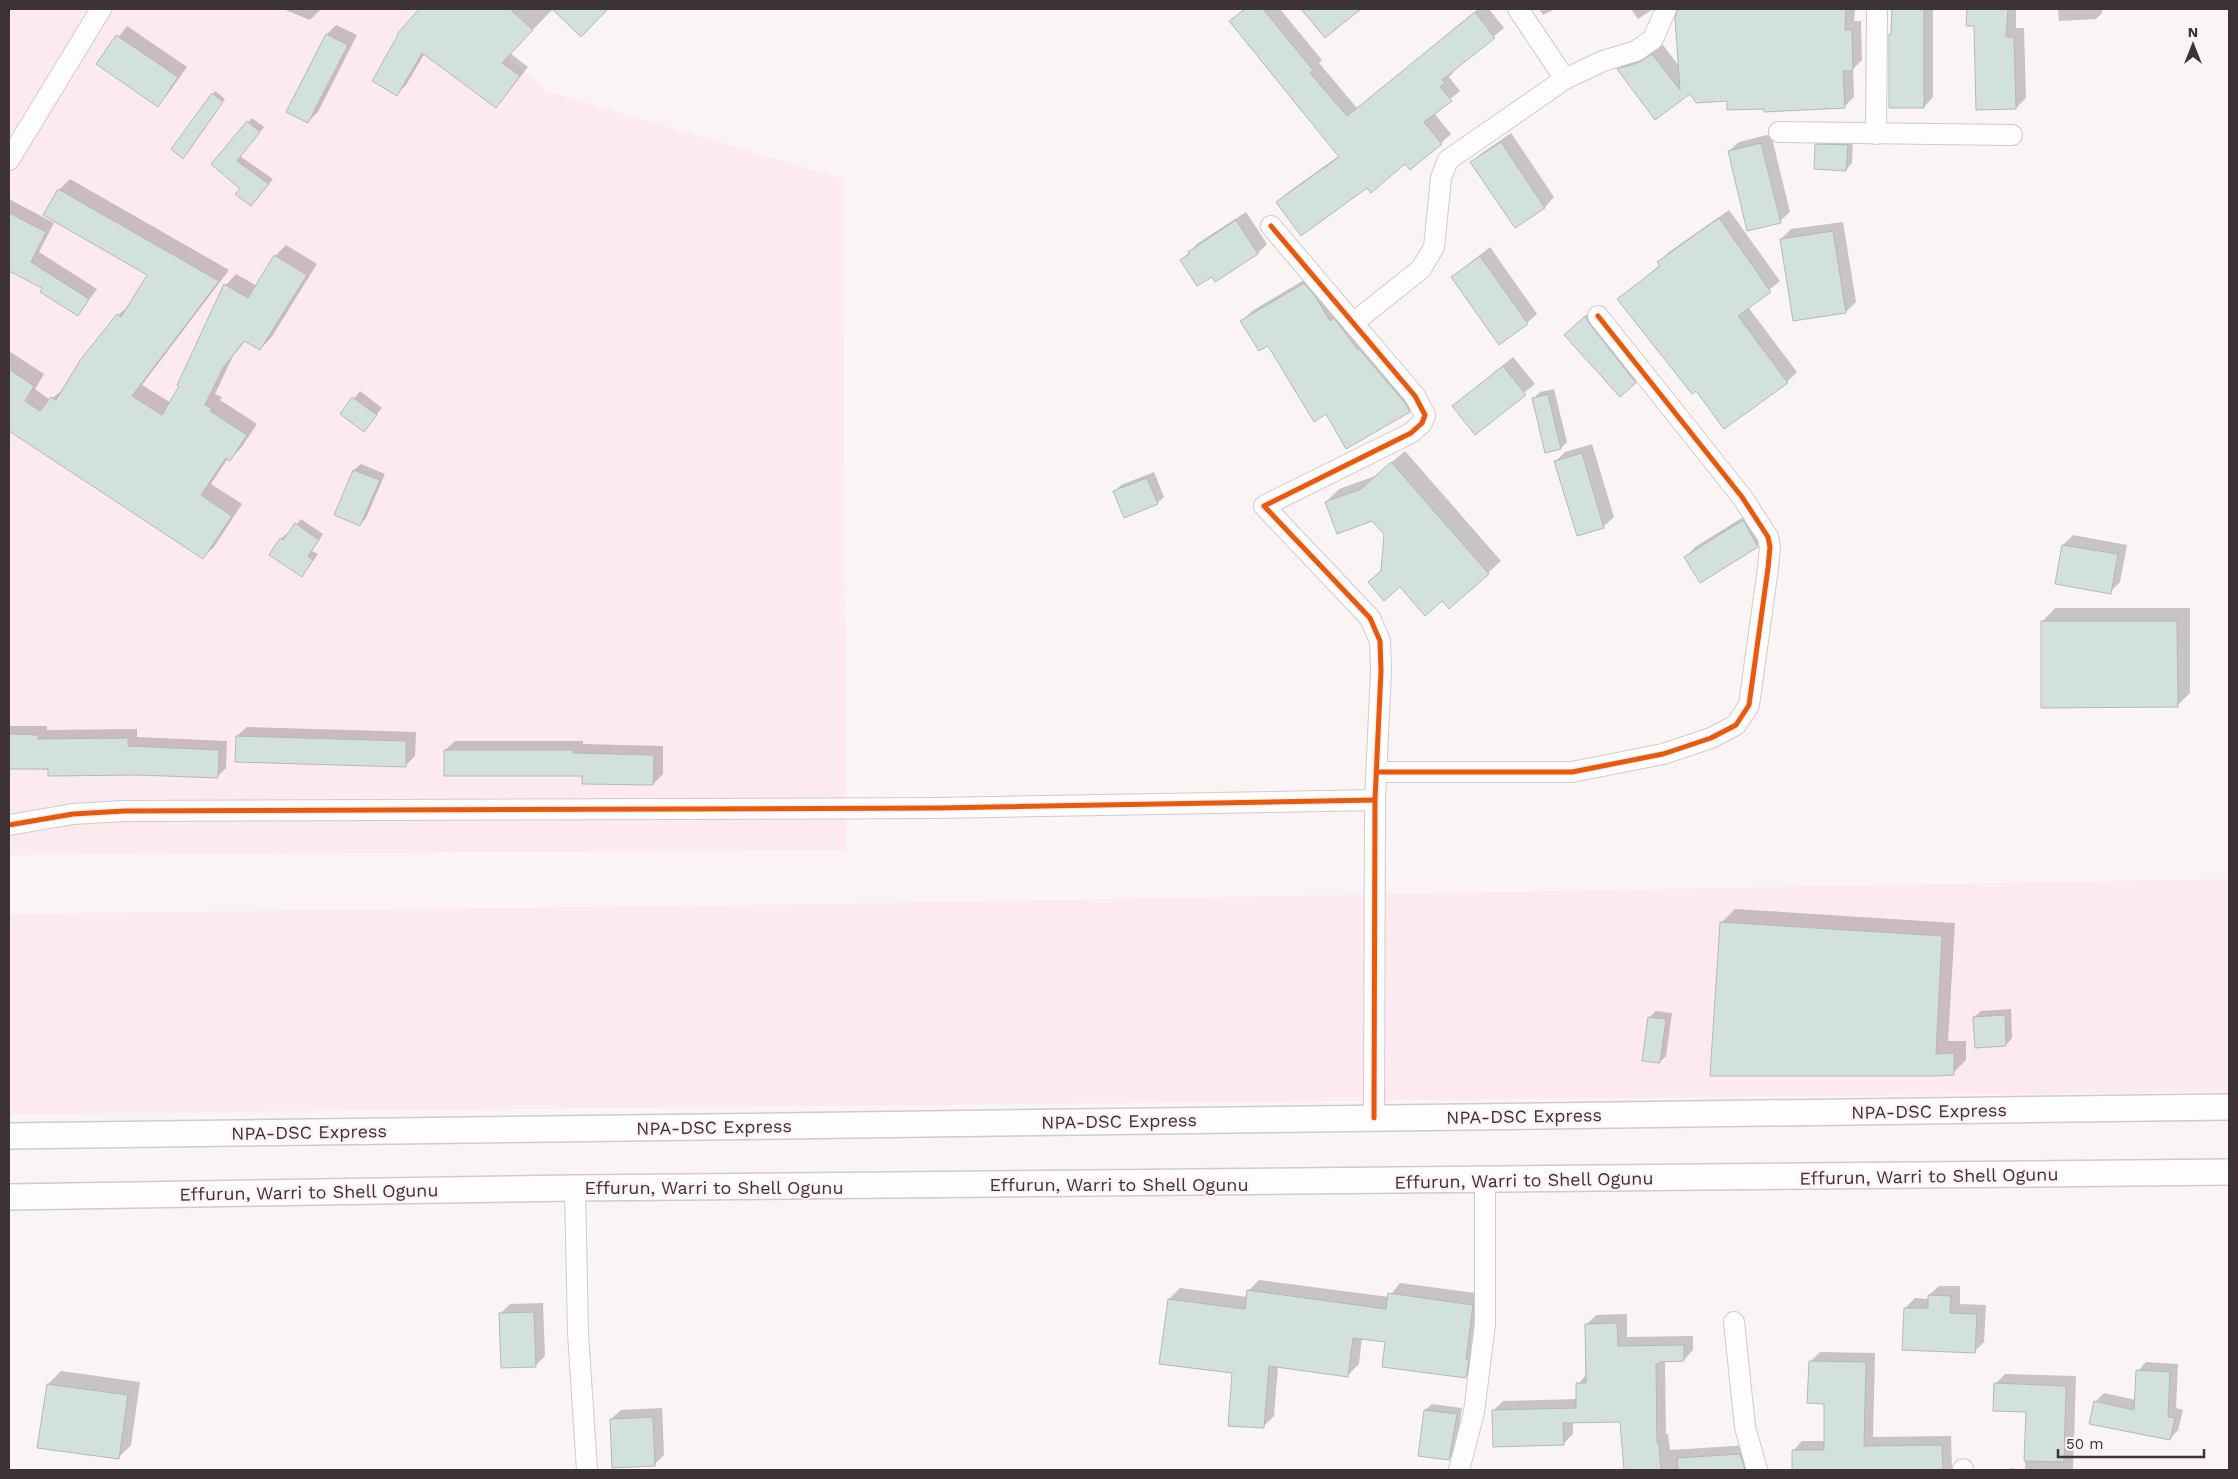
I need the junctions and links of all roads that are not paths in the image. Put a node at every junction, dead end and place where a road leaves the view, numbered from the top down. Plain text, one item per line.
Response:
1 (101, 9) edge
2 (1518, 9) edge
3 (1666, 9) edge
4 (1877, 9) edge
5 (1565, 79) junction
6 (1779, 132) dead end
7 (1876, 134) junction
8 (2012, 135) dead end
9 (9, 160) edge
10 (1271, 226) dead end
11 (1598, 316) dead end
12 (1353, 323) junction
13 (1377, 772) junction
14 (1375, 800) junction
15 (9, 825) edge
16 (2229, 1107) edge
17 (1374, 1118) junction
18 (9, 1136) edge
19 (2229, 1172) edge
20 (1485, 1181) junction
21 (575, 1188) junction
22 (9, 1197) edge
23 (1734, 1322) dead end
24 (587, 1470) edge
25 (1458, 1470) edge
26 (1757, 1470) edge

1 - 9 street
2 - 5 street
3 - 5 street
4 - 7 street
5 - 12 street
6 - 7 street
7 - 8 street
10 - 12 street
11 - 13 street
12 - 13 street
13 - 14 street
14 - 15 street
14 - 17 street
16 - 17 main road, NPA-DSC Express
17 - 18 main road, NPA-DSC Express
19 - 20 main road, Effurun, Warri to Shell Ogunu
20 - 21 main road, Effurun, Warri to Shell Ogunu
20 - 25 street
21 - 22 main road, Effurun, Warri to Shell Ogunu
21 - 24 street
23 - 26 street

